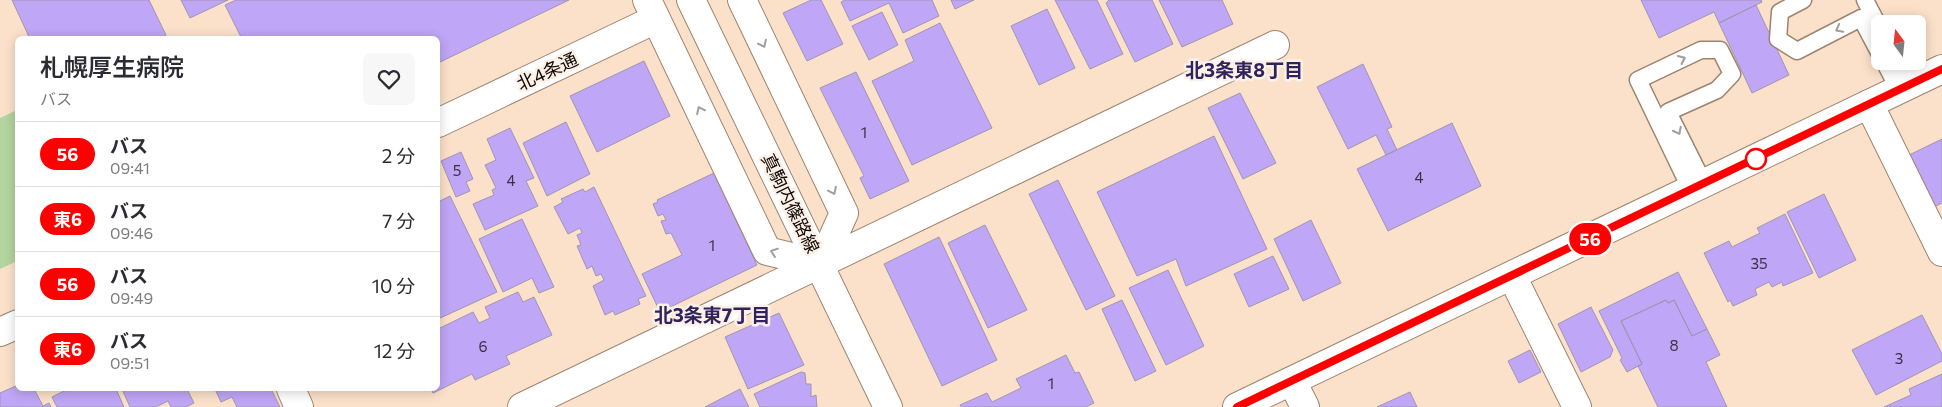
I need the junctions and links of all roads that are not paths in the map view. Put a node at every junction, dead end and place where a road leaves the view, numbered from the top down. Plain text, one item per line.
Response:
1 (691, 0) edge
2 (742, 0) edge
3 (1803, 0) edge
4 (1864, 0) edge
5 (652, 10) edge
6 (1872, 15) edge
7 (1871, 38) edge
8 (1275, 45) dead end
9 (1891, 70) edge
10 (1899, 70) edge
11 (1942, 70) edge
12 (1904, 88) junction
13 (1869, 104) junction
14 (440, 122) edge
15 (1698, 187) junction
16 (1942, 252) edge
17 (821, 264) junction
18 (1512, 276) junction
19 (15, 325) edge
20 (0, 332) edge
21 (1292, 381) junction
22 (292, 391) edge
23 (300, 407) edge
24 (522, 407) edge
25 (888, 407) edge
26 (1237, 407) edge
27 (1304, 407) edge
28 (1577, 407) edge

1 - 17 street, 真駒内篠路線
2 -> 17 street
7 -> 3 lane
4 - 6 lane
5 - 14 street, 北4条通
17 -> 5 street
8 - 17 street
9 - 12 lane
10 - 12 lane
11 - 12 street
12 - 13 street
13 - 15 street
13 - 16 street
15 -> 15 lane
15 - 18 street
17 - 24 street
17 - 25 street, 真駒内篠路線
18 - 21 street
18 - 28 street
19 - 20 street
21 - 26 street
21 - 27 street
22 - 23 street

